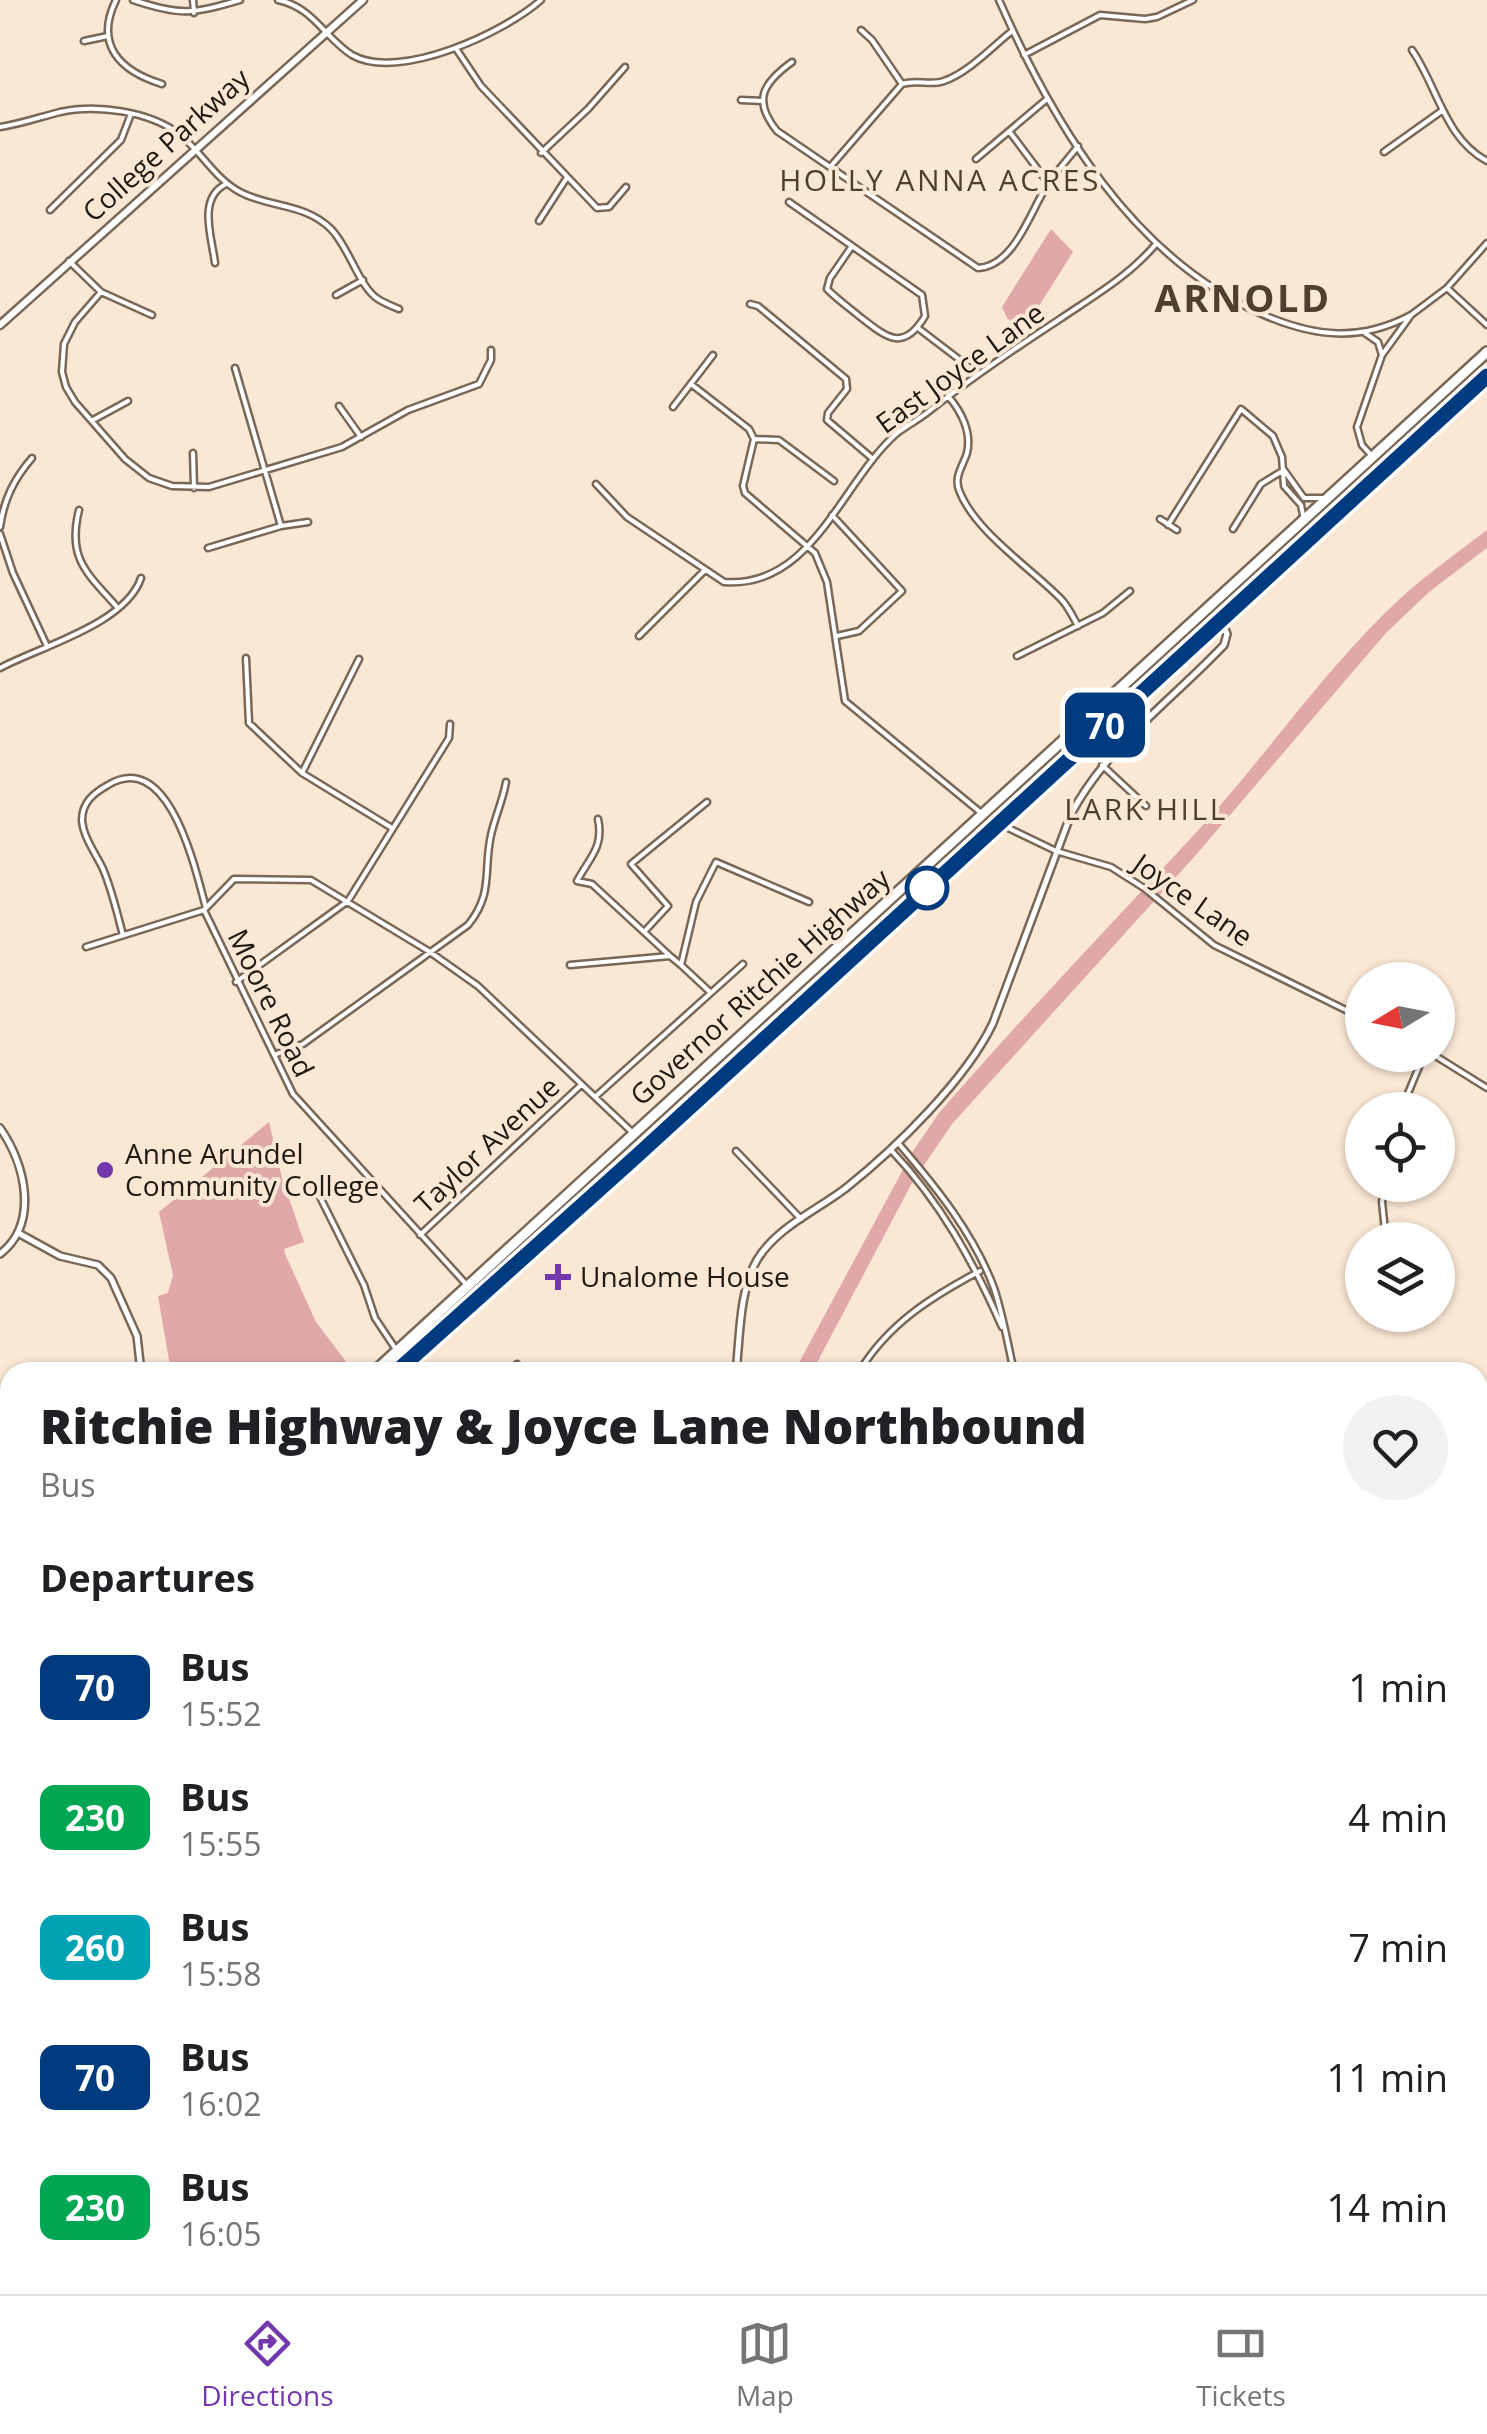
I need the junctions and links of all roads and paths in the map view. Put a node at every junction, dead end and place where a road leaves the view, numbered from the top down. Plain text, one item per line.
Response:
1 (116, 0) edge
2 (133, 0) edge
3 (193, 0) edge
4 (240, 0) edge
5 (278, 0) edge
6 (363, 0) edge
7 (541, 0) edge
8 (1193, 0) edge
9 (290, 1) edge
10 (1002, 1) edge
11 (194, 13) junction
12 (861, 30) dead end
13 (328, 31) junction
14 (1012, 31) junction
15 (108, 36) junction
16 (84, 41) dead end
17 (456, 48) junction
18 (1412, 50) dead end
19 (1024, 55) junction
20 (792, 62) dead end
21 (625, 67) dead end
22 (162, 84) dead end
23 (902, 84) junction
24 (1047, 99) junction
25 (741, 100) dead end
26 (763, 100) junction
27 (1442, 110) junction
28 (131, 114) junction
29 (0, 126) edge
30 (1009, 132) junction
31 (1078, 146) junction
32 (195, 150) junction
33 (541, 152) junction
34 (1384, 152) dead end
35 (976, 159) dead end
36 (1487, 160) edge
37 (830, 168) junction
38 (566, 178) junction
39 (1048, 183) junction
40 (226, 184) junction
41 (626, 187) dead end
42 (789, 202) dead end
43 (50, 210) dead end
44 (538, 221) dead end
45 (1487, 243) edge
46 (1156, 244) junction
47 (852, 246) junction
48 (69, 261) junction
49 (216, 263) dead end
50 (363, 280) junction
51 (1447, 288) junction
52 (100, 292) junction
53 (336, 294) dead end
54 (750, 304) dead end
55 (399, 309) dead end
56 (152, 315) dead end
57 (1411, 316) junction
58 (0, 324) edge
59 (1487, 325) edge
60 (918, 328) junction
61 (1365, 333) junction
62 (491, 350) dead end
63 (1487, 352) edge
64 (712, 355) dead end
65 (1382, 355) junction
66 (234, 368) dead end
67 (977, 373) junction
68 (1487, 376) edge
69 (691, 384) junction
70 (948, 396) junction
71 (128, 400) dead end
72 (340, 406) dead end
73 (673, 407) dead end
74 (93, 420) junction
75 (361, 437) junction
76 (754, 439) junction
77 (192, 453) dead end
78 (1372, 456) junction
79 (32, 458) dead end
80 (873, 459) junction
81 (266, 470) junction
82 (1284, 470) junction
83 (834, 481) dead end
84 (596, 484) dead end
85 (194, 488) junction
86 (1326, 498) junction
87 (79, 510) dead end
88 (832, 515) junction
89 (1160, 519) dead end
90 (1302, 520) junction
91 (308, 522) dead end
92 (1168, 525) junction
93 (282, 526) junction
94 (0, 527) edge
95 (1233, 529) dead end
96 (1177, 530) dead end
97 (0, 534) edge
98 (809, 546) junction
99 (208, 548) dead end
100 (706, 570) junction
101 (142, 578) dead end
102 (1130, 591) dead end
103 (1222, 596) junction
104 (118, 607) junction
105 (1220, 619) junction
106 (1078, 626) junction
107 (639, 636) dead end
108 (835, 636) junction
109 (47, 646) junction
110 (1017, 656) dead end
111 (246, 658) dead end
112 (358, 658) dead end
113 (0, 668) edge
114 (450, 724) dead end
115 (1102, 765) junction
116 (302, 772) junction
117 (506, 782) dead end
118 (1008, 792) junction
119 (706, 802) dead end
120 (1146, 806) dead end
121 (984, 815) junction
122 (598, 818) dead end
123 (998, 823) junction
124 (392, 828) junction
125 (1056, 851) junction
126 (962, 856) junction
127 (348, 901) junction
128 (808, 902) dead end
129 (205, 909) junction
130 (644, 932) junction
131 (123, 936) junction
132 (86, 947) dead end
133 (430, 952) junction
134 (670, 956) junction
135 (744, 964) dead end
136 (570, 965) dead end
137 (681, 965) junction
138 (236, 982) junction
139 (710, 992) junction
140 (1345, 1010) edge
141 (721, 1054) junction
142 (272, 1056) junction
143 (730, 1068) junction
144 (1455, 1068) edge
145 (581, 1085) junction
146 (1487, 1088) edge
147 (595, 1097) junction
148 (0, 1128) edge
149 (634, 1134) junction
150 (897, 1142) junction
151 (890, 1149) junction
152 (736, 1151) dead end
153 (313, 1182) dead end
154 (948, 1205) junction
155 (941, 1210) junction
156 (801, 1218) junction
157 (20, 1234) junction
158 (967, 1234) junction
159 (420, 1235) junction
160 (960, 1238) junction
161 (0, 1254) edge
162 (985, 1268) junction
163 (978, 1272) junction
164 (468, 1287) junction
165 (422, 1330) junction
166 (1006, 1336) junction
167 (432, 1340) junction
168 (397, 1351) junction
169 (140, 1362) edge
170 (385, 1362) edge
171 (407, 1362) edge
172 (737, 1362) edge
173 (867, 1362) edge
174 (1012, 1362) edge

1 - 15 street
2 - 11 street
3 - 11 street
4 - 11 street
5 - 9 street
6 - 13 main road, College Parkway
7 - 17 street
8 - 19 street
9 - 13 street
10 - 14 street
12 - 23 street
13 - 17 street
13 - 32 main road, College Parkway
14 - 19 street
14 - 23 street
15 - 16 street
15 - 22 street
17 - 33 street
18 - 27 street
19 - 24 street
20 - 26 street
21 - 33 street
23 - 37 street
24 - 30 street
24 - 31 street
25 - 26 street
26 - 37 street
27 - 34 street
27 - 36 street
28 - 29 street
28 - 32 street
28 - 43 street
30 - 35 street
30 - 39 street
31 - 39 street
31 - 46 street
32 - 40 street
32 - 48 main road, College Parkway
33 - 38 street
37 - 39 street
38 - 41 street
38 - 44 street
40 - 49 street
40 - 50 street
42 - 47 street
45 - 51 street
46 - 61 street
46 - 67 street, East Joyce Lane
47 - 60 street
47 - 60 street
48 - 52 street
48 - 58 main road, College Parkway
50 - 53 street
50 - 55 street
51 - 57 street
51 - 59 street
52 - 56 street
52 - 74 street
54 - 80 street
57 - 61 street
57 - 65 street
60 - 67 street
61 - 65 street
62 - 75 street
63 - 78 highway, Governor Ritchie Highway
64 - 69 street
65 - 78 street
66 - 81 street
67 - 70 street, East Joyce Lane
68 - 105 highway, Governor Ritchie Highway
69 - 73 street
69 - 76 street
70 - 80 street, East Joyce Lane
70 - 106 street
71 - 74 street
72 - 75 street
74 - 85 street
75 - 81 street
76 - 83 street
76 - 98 street
77 - 85 street
78 - 86 highway, Governor Ritchie Highway
79 - 94 street
80 - 88 street, East Joyce Lane
81 - 85 street
81 - 93 street
82 - 86 street
82 - 90 street
82 - 92 street
82 - 95 street
84 - 100 street
86 - 90 highway, Governor Ritchie Highway
87 - 104 street
88 - 98 street, East Joyce Lane
88 - 108 street
89 - 92 street
90 - 103 highway, Governor Ritchie Highway
91 - 93 street
92 - 96 street
93 - 99 street
97 - 109 street
98 - 100 street
98 - 108 street
100 - 107 street
101 - 104 street
102 - 106 street
103 - 105 highway
103 - 118 highway, Governor Ritchie Highway
104 - 109 street
105 - 115 street
105 - 123 highway, Governor Ritchie Highway
106 - 110 street
108 - 121 street
109 - 113 street
111 - 116 street
112 - 116 street
114 - 124 street
115 - 120 street
115 - 125 street
116 - 124 street
117 - 133 street
118 - 121 highway, Governor Ritchie Highway
118 - 123 highway
119 - 130 street
121 - 126 highway
121 - 141 highway, Governor Ritchie Highway
122 - 130 street
123 - 125 street, Joyce Lane
123 - 126 highway, Governor Ritchie Highway
124 - 127 street
125 - 140 street, Joyce Lane
125 - 150 street
126 - 143 highway, Governor Ritchie Highway
127 - 129 street
127 - 133 street
127 - 138 street
128 - 137 street
129 - 131 street
129 - 131 street, Moore Road
129 - 138 street, Moore Road
130 - 134 street
131 - 132 street
133 - 142 street
133 - 145 street
134 - 136 street
134 - 137 street
135 - 139 street
137 - 139 street
138 - 142 street, Moore Road
139 - 147 street
141 - 143 highway
141 - 149 highway, Governor Ritchie Highway
142 - 159 street, Moore Road
143 - 167 highway, Governor Ritchie Highway
144 - 146 street
145 - 147 street
145 - 159 street, Taylor Avenue
147 - 149 street
148 - 157 street
149 - 164 highway, Governor Ritchie Highway
150 - 151 street
150 - 154 street
151 - 155 street
151 - 156 street
152 - 156 street
153 - 168 street
154 - 155 street
154 - 158 street
155 - 160 street
156 - 172 street
157 - 161 street
157 - 169 street
158 - 160 street
158 - 162 street
159 - 164 street, Moore Road
160 - 163 street
162 - 163 street
162 - 166 street
163 - 166 street
163 - 173 street
164 - 165 highway, Governor Ritchie Highway
165 - 167 highway
165 - 168 highway, Governor Ritchie Highway
166 - 174 street
167 - 171 highway, Governor Ritchie Highway
168 - 170 highway, Governor Ritchie Highway

